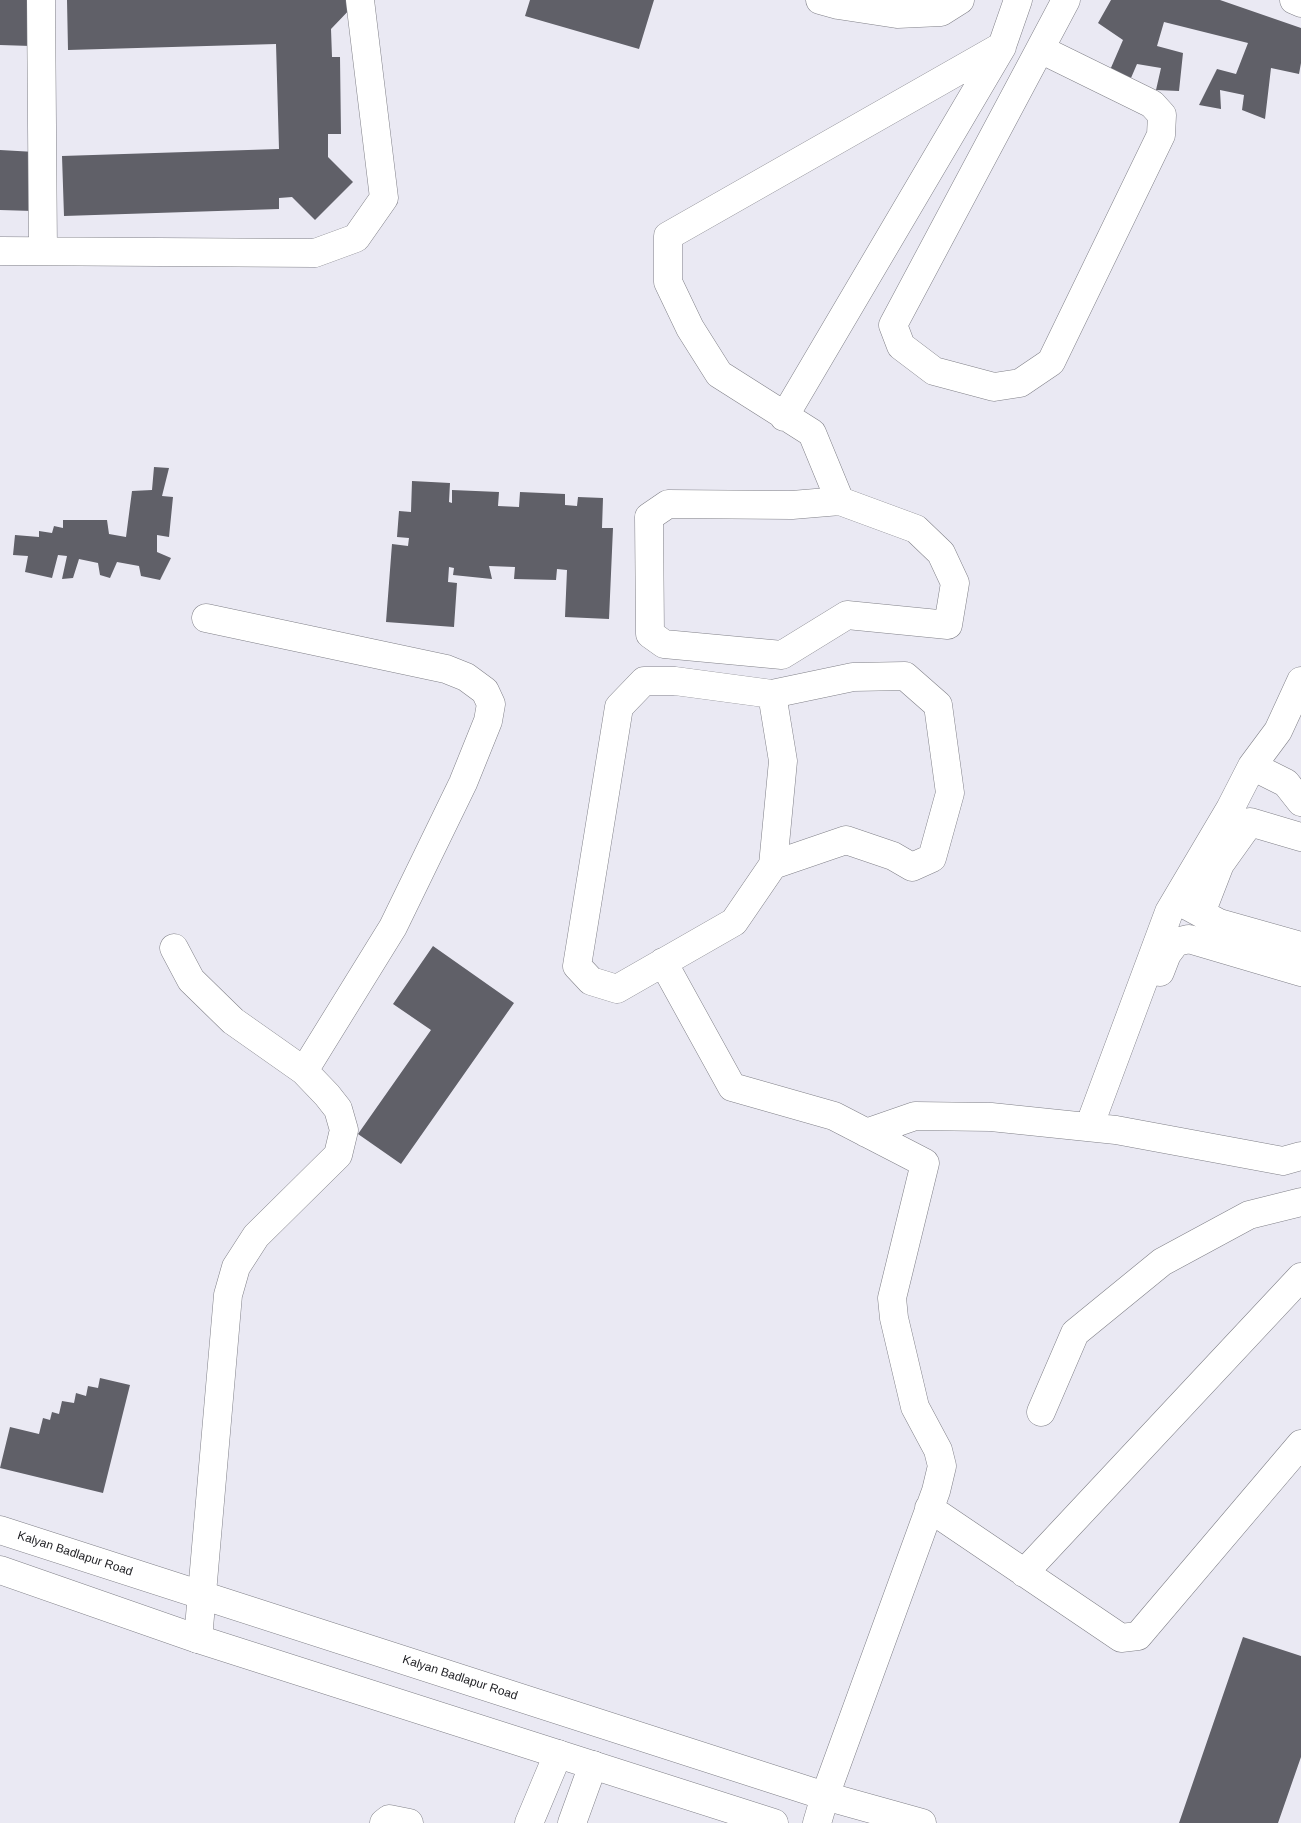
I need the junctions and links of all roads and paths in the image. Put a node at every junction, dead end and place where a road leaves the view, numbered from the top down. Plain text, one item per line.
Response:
1 (41, 0) edge
2 (360, 0) edge
3 (820, 0) edge
4 (960, 0) edge
5 (1018, 0) edge
6 (1066, 0) edge
7 (1294, 0) edge
8 (1301, 3) edge
9 (1002, 46) junction
10 (1040, 49) junction
11 (0, 251) edge
12 (43, 251) junction
13 (784, 417) junction
14 (840, 500) junction
15 (206, 618) dead end
16 (1301, 681) edge
17 (772, 694) junction
18 (1252, 766) junction
19 (1296, 784) edge
20 (1301, 837) edge
21 (773, 865) junction
22 (1176, 900) junction
23 (1201, 913) junction
24 (1301, 946) edge
25 (174, 948) dead end
26 (663, 962) junction
27 (1301, 972) edge
28 (304, 1071) junction
29 (1089, 1127) junction
30 (1116, 1130) junction
31 (866, 1133) junction
32 (1301, 1156) edge
33 (1301, 1202) edge
34 (1301, 1277) edge
35 (1041, 1412) dead end
36 (1301, 1444) edge
37 (929, 1508) junction
38 (0, 1530) edge
39 (0, 1570) edge
40 (1024, 1573) junction
41 (202, 1595) junction
42 (198, 1639) junction
43 (558, 1754) junction
44 (593, 1765) junction
45 (825, 1796) junction
46 (384, 1823) edge
47 (409, 1823) edge
48 (529, 1823) edge
49 (572, 1823) edge
50 (774, 1823) edge
51 (817, 1823) edge
52 (922, 1823) edge

1 - 12 street
2 - 12 street
3 - 4 street
5 - 9 street
6 - 10 street
7 - 8 street
9 - 13 street
9 - 13 street
10 - 10 street
11 - 12 street
13 - 14 street
14 - 14 street
15 - 28 street
16 - 18 street
17 - 21 street
17 - 21 street
17 - 26 street
18 - 19 street
18 - 22 street
20 - 23 street
21 - 26 street
22 - 23 street
22 - 29 street
23 - 24 street
25 - 28 street
26 - 31 street
27 - 30 street
28 - 41 street
29 - 30 street
29 - 31 street
30 - 32 street
31 - 37 street
33 - 35 street
34 - 40 street
36 - 40 street
37 - 40 street
37 - 45 street
38 - 41 street, Kalyan Badlapur Road
39 - 42 street
41 - 42 street
41 - 45 street, Kalyan Badlapur Road
42 - 43 street
43 - 44 street
43 - 48 street
44 - 49 street
44 - 50 street
45 - 51 street
45 - 52 street, Kalyan Badlapur Road
46 - 47 street

